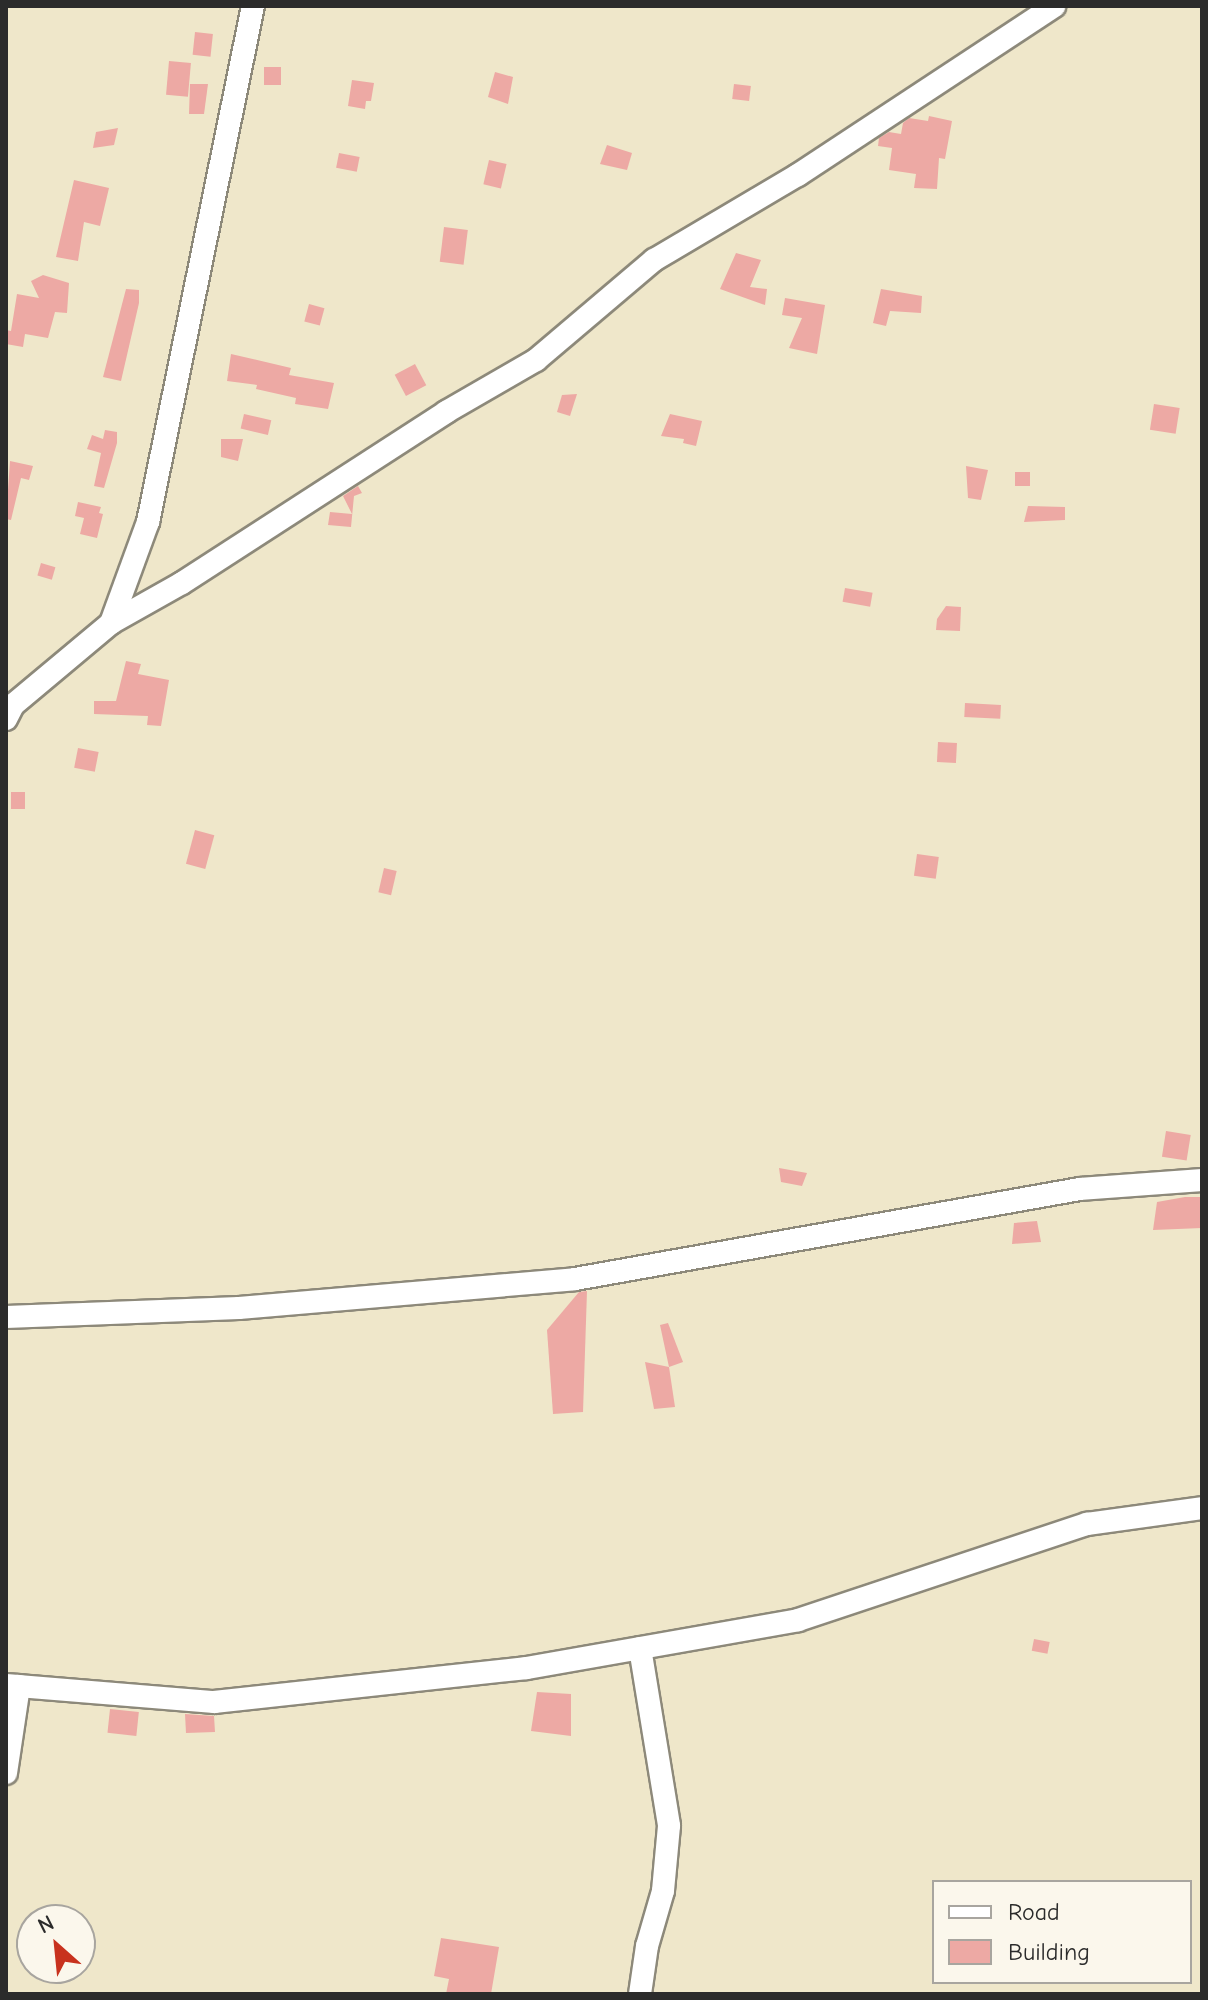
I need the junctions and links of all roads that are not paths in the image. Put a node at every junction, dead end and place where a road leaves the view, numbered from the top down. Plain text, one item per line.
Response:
1 (253, 6) edge
2 (1054, 6) edge
3 (111, 623) junction
4 (6, 719) edge
5 (1202, 1180) edge
6 (6, 1317) edge
7 (1202, 1508) edge
8 (640, 1648) junction
9 (13, 1685) edge
10 (6, 1773) edge
11 (640, 1994) edge

1 - 3 street
2 - 3 street
3 - 4 street
5 - 6 street
7 - 8 street
8 - 9 street
8 - 11 street
9 - 10 street

